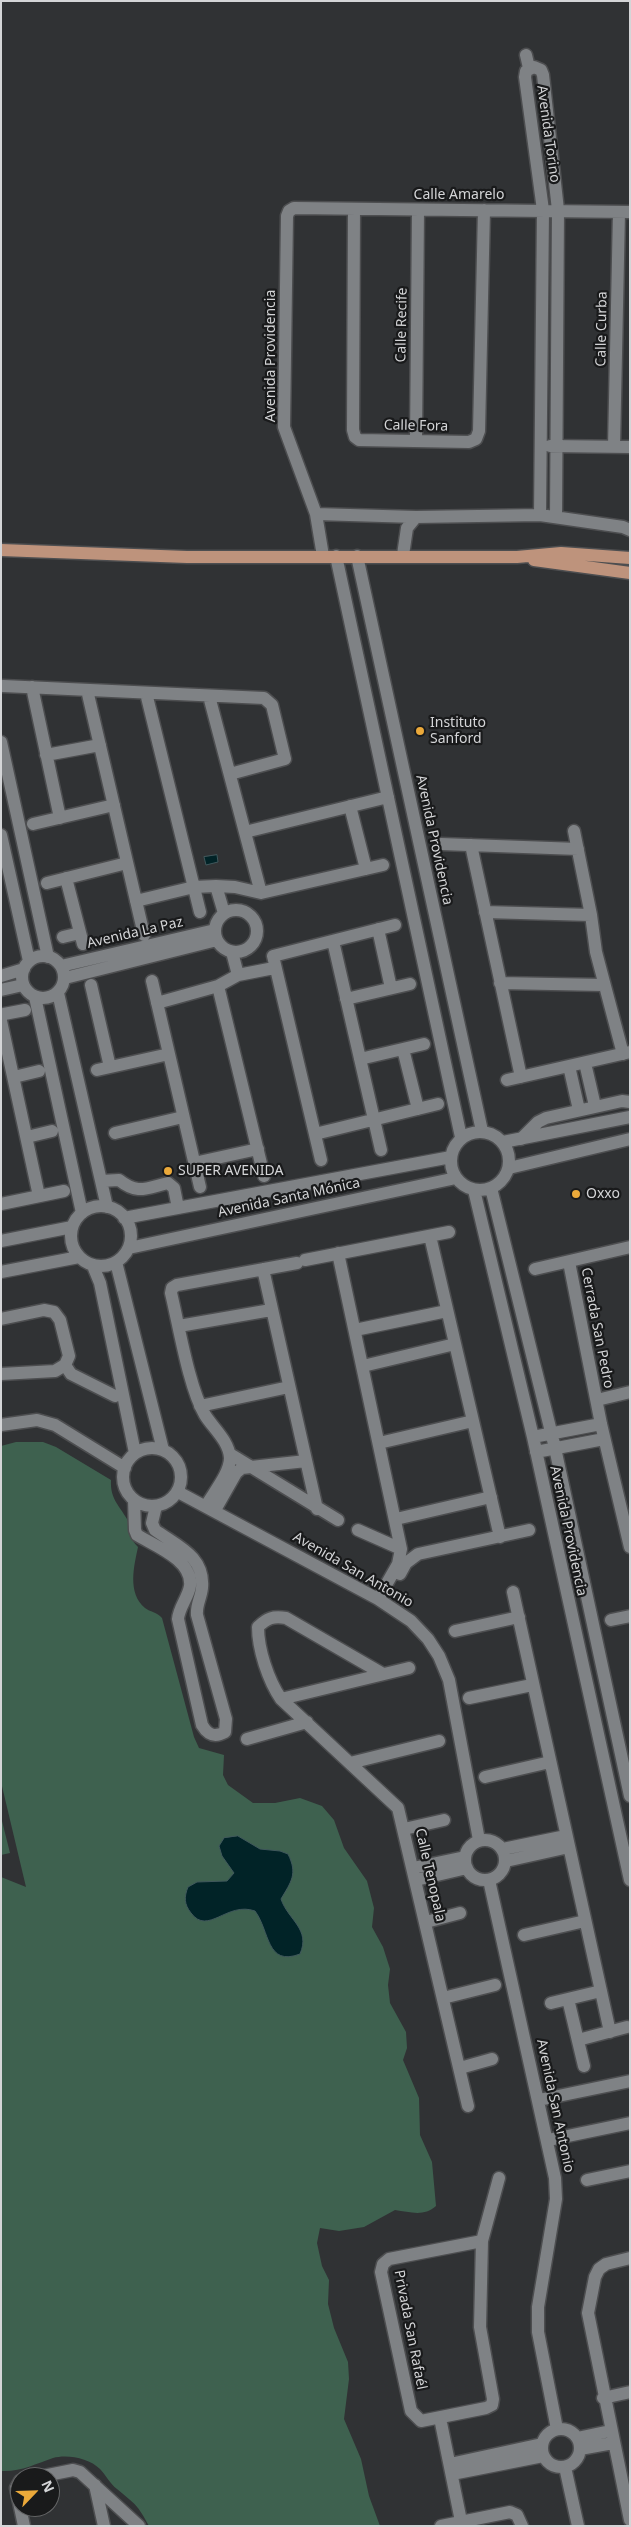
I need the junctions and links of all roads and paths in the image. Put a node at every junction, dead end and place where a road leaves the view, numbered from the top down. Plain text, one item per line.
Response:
1 (354, 209) junction
2 (418, 210) junction
3 (484, 210) junction
4 (543, 210) junction
5 (558, 210) junction
6 (289, 211) joint
7 (624, 212) edge
8 (416, 441) junction
9 (542, 446) junction
10 (557, 446) junction
11 (614, 447) junction
12 (630, 447) edge
13 (316, 514) junction
14 (540, 515) junction
15 (416, 516) junction
16 (556, 516) junction
17 (630, 530) edge
18 (1, 550) edge
19 (403, 555) junction
20 (323, 556) junction
21 (336, 556) junction
22 (357, 556) junction
23 (517, 557) junction
24 (630, 558) edge
25 (630, 573) edge
26 (3, 686) dead end
27 (32, 688) junction
28 (87, 690) junction
29 (146, 693) junction
30 (209, 696) junction
31 (1, 742) edge
32 (100, 744) junction
33 (46, 755) junction
34 (230, 774) junction
35 (388, 797) junction
36 (114, 805) junction
37 (350, 806) junction
38 (60, 818) junction
39 (33, 824) dead end
40 (574, 831) dead end
41 (244, 832) junction
42 (1, 835) edge
43 (441, 844) dead end
44 (470, 845) junction
45 (578, 849) junction
46 (127, 863) junction
47 (383, 865) dead end
48 (366, 869) junction
49 (66, 878) junction
50 (47, 883) dead end
51 (216, 886) junction
52 (194, 887) junction
53 (261, 893) junction
54 (136, 901) junction
55 (200, 912) dead end
56 (485, 912) junction
57 (224, 913) junction
58 (591, 915) junction
59 (395, 925) dead end
60 (378, 929) junction
61 (144, 935) dead end
62 (216, 935) junction
63 (63, 937) dead end
64 (332, 941) junction
65 (249, 948) junction
66 (232, 952) junction
67 (48, 956) junction
68 (26, 965) junction
69 (274, 968) junction
70 (255, 971) junction
71 (63, 972) junction
72 (238, 975) junction
73 (1, 976) edge
74 (152, 981) dead end
75 (500, 983) junction
76 (410, 984) dead end
77 (23, 985) junction
78 (91, 985) dead end
79 (604, 985) junction
80 (218, 986) junction
81 (391, 988) junction
82 (1, 990) edge
83 (58, 993) junction
84 (35, 997) junction
85 (346, 999) junction
86 (157, 1003) junction
87 (25, 1010) dead end
88 (1, 1019) edge
89 (3, 1035) edge
90 (424, 1044) dead end
91 (403, 1049) junction
92 (626, 1053) edge
93 (169, 1054) junction
94 (360, 1059) junction
95 (585, 1063) junction
96 (569, 1066) junction
97 (110, 1067) junction
98 (97, 1070) dead end
99 (39, 1071) dead end
100 (14, 1077) junction
101 (521, 1077) junction
102 (507, 1080) dead end
103 (630, 1102) edge
104 (438, 1104) dead end
105 (595, 1106) junction
106 (418, 1109) junction
107 (579, 1110) junction
108 (184, 1117) junction
109 (630, 1117) edge
110 (374, 1120) junction
111 (52, 1131) dead end
112 (482, 1131) junction
113 (115, 1133) dead end
114 (316, 1134) junction
115 (27, 1137) junction
116 (462, 1137) junction
117 (522, 1139) junction
118 (630, 1139) edge
119 (503, 1142) junction
120 (258, 1149) junction
121 (381, 1150) dead end
122 (451, 1157) junction
123 (321, 1160) dead end
124 (194, 1163) junction
125 (509, 1168) junction
126 (264, 1176) dead end
127 (456, 1178) junction
128 (101, 1181) junction
129 (200, 1187) dead end
130 (491, 1188) junction
131 (474, 1190) junction
132 (64, 1191) dead end
133 (39, 1196) junction
134 (1, 1204) edge
135 (107, 1207) junction
136 (178, 1208) junction
137 (82, 1213) junction
138 (124, 1218) junction
139 (72, 1227) junction
140 (449, 1232) dead end
141 (430, 1236) junction
142 (1, 1241) edge
143 (630, 1247) edge
144 (129, 1248) junction
145 (338, 1253) junction
146 (79, 1257) junction
147 (116, 1262) junction
148 (569, 1262) junction
149 (93, 1266) junction
150 (263, 1269) junction
151 (535, 1269) dead end
152 (1, 1272) edge
153 (271, 1310) junction
154 (447, 1311) junction
155 (1, 1319) edge
156 (179, 1326) junction
157 (355, 1330) junction
158 (455, 1344) junction
159 (65, 1365) junction
160 (363, 1366) junction
161 (1, 1374) edge
162 (289, 1387) junction
163 (630, 1392) edge
164 (114, 1396) dead end
165 (596, 1400) junction
166 (200, 1406) junction
167 (473, 1421) junction
168 (601, 1424) junction
169 (1, 1425) edge
170 (551, 1433) junction
171 (533, 1436) junction
172 (604, 1439) junction
173 (380, 1443) junction
174 (555, 1448) junction
175 (163, 1450) junction
176 (536, 1452) junction
177 (136, 1453) junction
178 (230, 1454) junction
179 (306, 1461) junction
180 (124, 1468) junction
181 (250, 1469) junction
182 (178, 1492) junction
183 (491, 1497) junction
184 (134, 1500) junction
185 (156, 1506) junction
186 (211, 1508) junction
187 (317, 1508) junction
188 (396, 1519) junction
189 (338, 1520) dead end
190 (358, 1530) dead end
191 (529, 1530) dead end
192 (500, 1537) junction
193 (163, 1544) junction
194 (630, 1547) edge
195 (401, 1549) junction
196 (513, 1592) dead end
197 (382, 1601) junction
198 (630, 1616) edge
199 (518, 1617) junction
200 (611, 1620) dead end
201 (199, 1622) junction
202 (179, 1626) junction
203 (455, 1631) dead end
204 (409, 1668) dead end
205 (383, 1674) junction
206 (532, 1685) junction
207 (280, 1698) junction
208 (469, 1698) dead end
209 (306, 1722) junction
210 (247, 1739) dead end
211 (439, 1741) dead end
212 (350, 1762) junction
213 (550, 1762) junction
214 (485, 1777) dead end
215 (628, 1778) edge
216 (607, 1782) junction
217 (630, 1796) edge
218 (611, 1799) junction
219 (444, 1820) dead end
220 (404, 1830) junction
221 (480, 1840) junction
222 (567, 1842) junction
223 (504, 1855) junction
224 (466, 1863) junction
225 (415, 1874) junction
226 (488, 1880) junction
227 (630, 1880) edge
228 (460, 1914) dead end
229 (585, 1921) junction
230 (426, 1922) junction
231 (524, 1935) dead end
232 (495, 1986) dead end
233 (601, 1991) junction
234 (443, 1998) junction
235 (568, 1999) junction
236 (551, 2003) dead end
237 (627, 2028) dead end
238 (610, 2032) junction
239 (578, 2040) junction
240 (492, 2059) dead end
241 (584, 2066) dead end
242 (460, 2068) junction
243 (630, 2081) edge
244 (539, 2100) junction
245 (468, 2106) dead end
246 (630, 2123) edge
247 (548, 2140) junction
248 (630, 2170) edge
249 (499, 2178) dead end
250 (586, 2180) dead end
251 (482, 2241) junction
252 (630, 2258) edge
253 (630, 2392) edge
254 (603, 2398) junction
255 (440, 2418) junction
256 (557, 2429) junction
257 (612, 2437) junction
258 (578, 2443) junction
259 (543, 2450) junction
260 (565, 2466) junction
261 (451, 2469) junction
262 (60, 2472) edge
263 (625, 2476) edge
264 (95, 2485) junction
265 (630, 2520) edge
266 (461, 2521) junction
267 (104, 2526) edge
268 (139, 2526) edge
269 (440, 2526) edge
270 (522, 2526) edge
271 (578, 2526) edge

1 - 2 street, Calle Amarelo
1 - 6 street, Calle Amarelo
1 - 8 street, Calle Fora
2 - 3 street, Calle Amarelo
2 - 8 street, Calle Recife
3 - 4 street, Calle Amarelo
3 - 8 street, Calle Fora
4 - 5 street, Calle Amarelo
4 - 5 street, Avenida Torino
4 - 9 street, Avenida Torino
5 - 7 street, Calle Amarelo
5 - 10 street, Avenida Torino
6 - 13 street, Avenida Providencia
7 - 11 street, Calle Curba
9 - 10 street
9 - 14 street, Avenida Torino
10 - 11 street
10 - 16 street, Avenida Torino
11 - 12 street
13 - 15 street
13 - 20 street, Avenida Providencia
14 - 15 street
14 - 16 street
15 - 19 street
16 - 17 street
18 - 20 main road
19 - 22 main road
19 - 23 main road
20 - 21 main road
21 - 22 main road
21 - 35 street
22 - 112 street, Avenida Providencia
23 - 24 main road
23 - 25 main road
26 - 27 street
27 - 28 street
27 - 33 street
28 - 29 street
28 - 32 street
29 - 30 street
29 - 52 street
30 - 34 street
30 - 34 street
31 - 67 street
32 - 33 street
32 - 36 street
33 - 38 street
34 - 41 street
35 - 37 street
35 - 116 street
36 - 38 street
36 - 46 street
37 - 41 street
37 - 48 street
38 - 39 street
40 - 45 street
41 - 53 street
42 - 68 street
43 - 44 street
44 - 45 street
44 - 56 street
45 - 58 street
46 - 49 street
46 - 54 street
47 - 48 street
48 - 53 street
49 - 50 street
49 - 63 street
51 - 52 street
51 - 53 street
51 - 57 street
52 - 54 street
52 - 55 street
54 - 61 street
56 - 58 street
56 - 75 street
57 - 62 street
57 - 65 street
58 - 79 street
59 - 60 street
60 - 64 street
60 - 81 street
62 - 66 street
62 - 71 street, Avenida La Paz
64 - 69 street
64 - 85 street
65 - 66 street
65 - 70 street
66 - 72 street
67 - 68 street
67 - 71 street
68 - 73 street
68 - 77 street
69 - 70 street
69 - 114 street
70 - 72 street
71 - 83 street
72 - 80 street
74 - 86 street
75 - 79 street
75 - 101 street
76 - 81 street
77 - 82 street
77 - 84 street
78 - 97 street
79 - 92 street
80 - 86 street
80 - 120 street
81 - 85 street
83 - 84 street
83 - 128 street
84 - 137 street
85 - 94 street
86 - 93 street
87 - 88 street
88 - 89 street
89 - 100 street
90 - 91 street
91 - 94 street
91 - 106 street
92 - 95 street
93 - 97 street
93 - 108 street
94 - 110 street
95 - 96 street
95 - 105 street
96 - 101 street
96 - 107 street
97 - 98 street
99 - 100 street
100 - 115 street
101 - 102 street
103 - 105 street
104 - 106 street
105 - 107 street
106 - 110 street
107 - 117 street
108 - 113 street
108 - 124 street
109 - 117 street
110 - 114 street
110 - 121 street
111 - 115 street
112 - 116 street
112 - 119 street
114 - 123 street
115 - 133 street
116 - 122 street
117 - 119 street
118 - 125 street
119 - 125 street
120 - 124 street
120 - 126 street
122 - 127 street
122 - 136 street, Avenida Santa Mónica
124 - 129 street
125 - 130 street
127 - 131 street
127 - 144 street, Avenida Santa Mónica
128 - 135 street
128 - 136 street
130 - 131 street
130 - 170 street, Avenida Providencia
131 - 171 street, Avenida Providencia
132 - 133 street
133 - 134 street
135 - 137 street
135 - 138 street
136 - 138 street, Avenida Santa Mónica
137 - 139 street
138 - 144 street
139 - 142 street
139 - 146 street
140 - 141 street
141 - 145 street
141 - 154 street
143 - 148 street, Cerrada San Pedro
144 - 147 street
145 - 150 street
145 - 157 street
146 - 149 street
146 - 152 street
147 - 149 street
147 - 175 street
148 - 151 street, Cerrada San Pedro
148 - 165 street, Cerrada San Pedro
149 - 177 street
150 - 153 street
150 - 156 street
153 - 156 street
153 - 162 street
154 - 157 street
154 - 158 street
155 - 159 street
156 - 166 street
157 - 160 street
158 - 160 street
158 - 167 street
159 - 161 street
159 - 164 street
160 - 173 street
162 - 166 street
162 - 179 street
163 - 165 street, Cerrada San Pedro
165 - 168 street, Cerrada San Pedro
166 - 178 street
167 - 173 street
167 - 183 street
168 - 170 street
168 - 172 street, Cerrada San Pedro
169 - 180 street
170 - 171 street
170 - 174 street, Avenida Providencia
171 - 176 street, Avenida Providencia
172 - 174 street
172 - 194 street, Cerrada San Pedro
173 - 188 street
174 - 176 street
174 - 215 street, Avenida Providencia
175 - 177 street
175 - 182 street
176 - 216 street, Avenida Providencia
177 - 180 street
178 - 181 street
178 - 186 street
179 - 181 street
179 - 187 street
180 - 184 street
181 - 186 street
181 - 187 street
182 - 185 street
182 - 186 street, Avenida San Antonio
183 - 188 street
183 - 192 street
184 - 185 street
184 - 193 street
185 - 193 street
186 - 197 street, Avenida San Antonio
187 - 189 street
188 - 195 street
190 - 195 street
191 - 192 street
192 - 197 street
193 - 201 street
193 - 202 street
195 - 197 street
196 - 199 street
197 - 221 street, Avenida San Antonio
198 - 200 street
199 - 203 street
199 - 206 street
201 - 202 street
201 - 202 street
204 - 205 street
205 - 207 street
205 - 207 street, Calle Tenopala
206 - 208 street
206 - 213 street
207 - 209 street, Calle Tenopala
209 - 210 street
209 - 212 street, Calle Tenopala
211 - 212 street
212 - 220 street, Calle Tenopala
213 - 214 street
213 - 222 street
215 - 216 street
215 - 217 street, Avenida Providencia
216 - 218 street, Avenida Providencia
217 - 218 street
218 - 227 street, Avenida Providencia
219 - 220 street
220 - 225 street, Calle Tenopala
221 - 223 street
221 - 224 street
222 - 223 street
222 - 229 street
223 - 226 street
224 - 225 street
224 - 226 street
225 - 230 street, Calle Tenopala
226 - 244 street, Avenida San Antonio
228 - 230 street
229 - 231 street
229 - 233 street
230 - 234 street, Calle Tenopala
232 - 234 street
233 - 235 street
233 - 238 street
234 - 242 street, Calle Tenopala
235 - 236 street
235 - 239 street
237 - 238 street
238 - 239 street
239 - 241 street
240 - 242 street
242 - 245 street, Calle Tenopala
243 - 244 street
244 - 247 street, Avenida San Antonio
246 - 247 street
247 - 256 street, Avenida San Antonio
248 - 250 street
249 - 251 street, Privada San Rafaél
251 - 255 street, Privada San Rafaél
251 - 255 street, Privada San Rafaél
252 - 254 street
253 - 254 street
254 - 257 street
255 - 261 street
256 - 258 street
256 - 259 street
257 - 258 street
257 - 263 street
258 - 260 street
259 - 260 street
259 - 261 street
260 - 271 street
261 - 266 street
262 - 264 street
263 - 265 street
264 - 267 street
264 - 268 street
266 - 269 street
266 - 270 street

